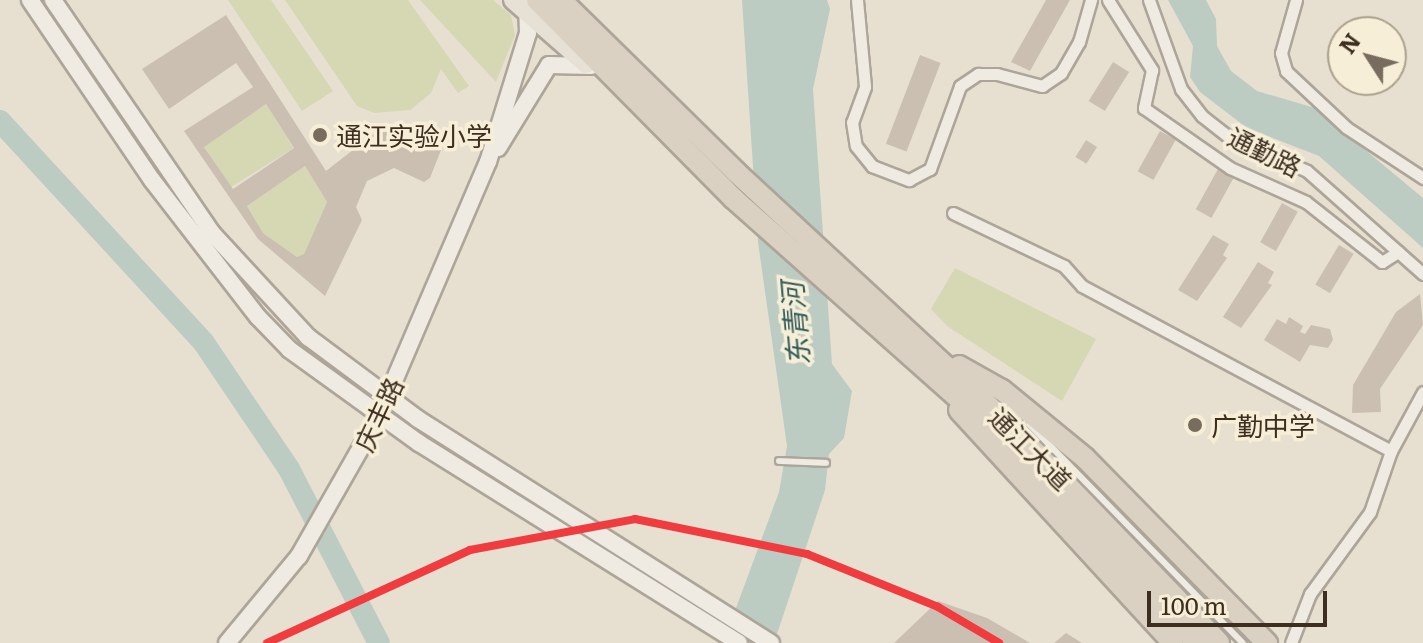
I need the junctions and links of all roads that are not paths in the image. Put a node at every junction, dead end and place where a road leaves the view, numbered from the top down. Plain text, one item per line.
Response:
1 (30, 0) edge
2 (53, 0) edge
3 (513, 0) edge
4 (561, 0) edge
5 (857, 0) edge
6 (1091, 0) edge
7 (1108, 0) edge
8 (1149, 0) edge
9 (1296, 0) edge
10 (531, 5) edge
11 (574, 8) edge
12 (595, 68) junction
13 (488, 162) junction
14 (1423, 178) edge
15 (953, 213) dead end
16 (1398, 252) junction
17 (1423, 274) edge
18 (931, 350) junction
19 (937, 381) junction
20 (987, 381) junction
21 (1423, 392) edge
22 (387, 397) junction
23 (379, 416) junction
24 (1391, 451) junction
25 (779, 461) dead end
26 (826, 463) dead end
27 (732, 638) edge
28 (227, 643) edge
29 (771, 643) edge
30 (1173, 643) edge
31 (1197, 643) edge
32 (1219, 643) edge
33 (1243, 643) edge
34 (1267, 643) edge
35 (1291, 643) edge

1 - 23 street
2 - 22 street
3 - 10 main road
4 - 11 highway
5 - 6 street
7 - 16 street
8 - 16 street, 通勤路
9 - 14 street
10 - 12 highway
10 - 13 street
11 - 18 highway, 通江大道
12 - 13 street
12 - 19 highway, 通江大道
13 - 22 street, 庆丰路
15 - 24 street
16 - 17 street, 通勤路
18 - 20 highway
18 - 32 highway, 通江大道
19 - 30 highway
19 - 31 highway, 通江大道
20 - 33 lane
20 - 34 highway
21 - 24 street
22 - 23 street, 庆丰路
22 - 29 street
23 - 27 street
23 - 28 street, 庆丰路
24 - 35 street
25 - 26 lane

